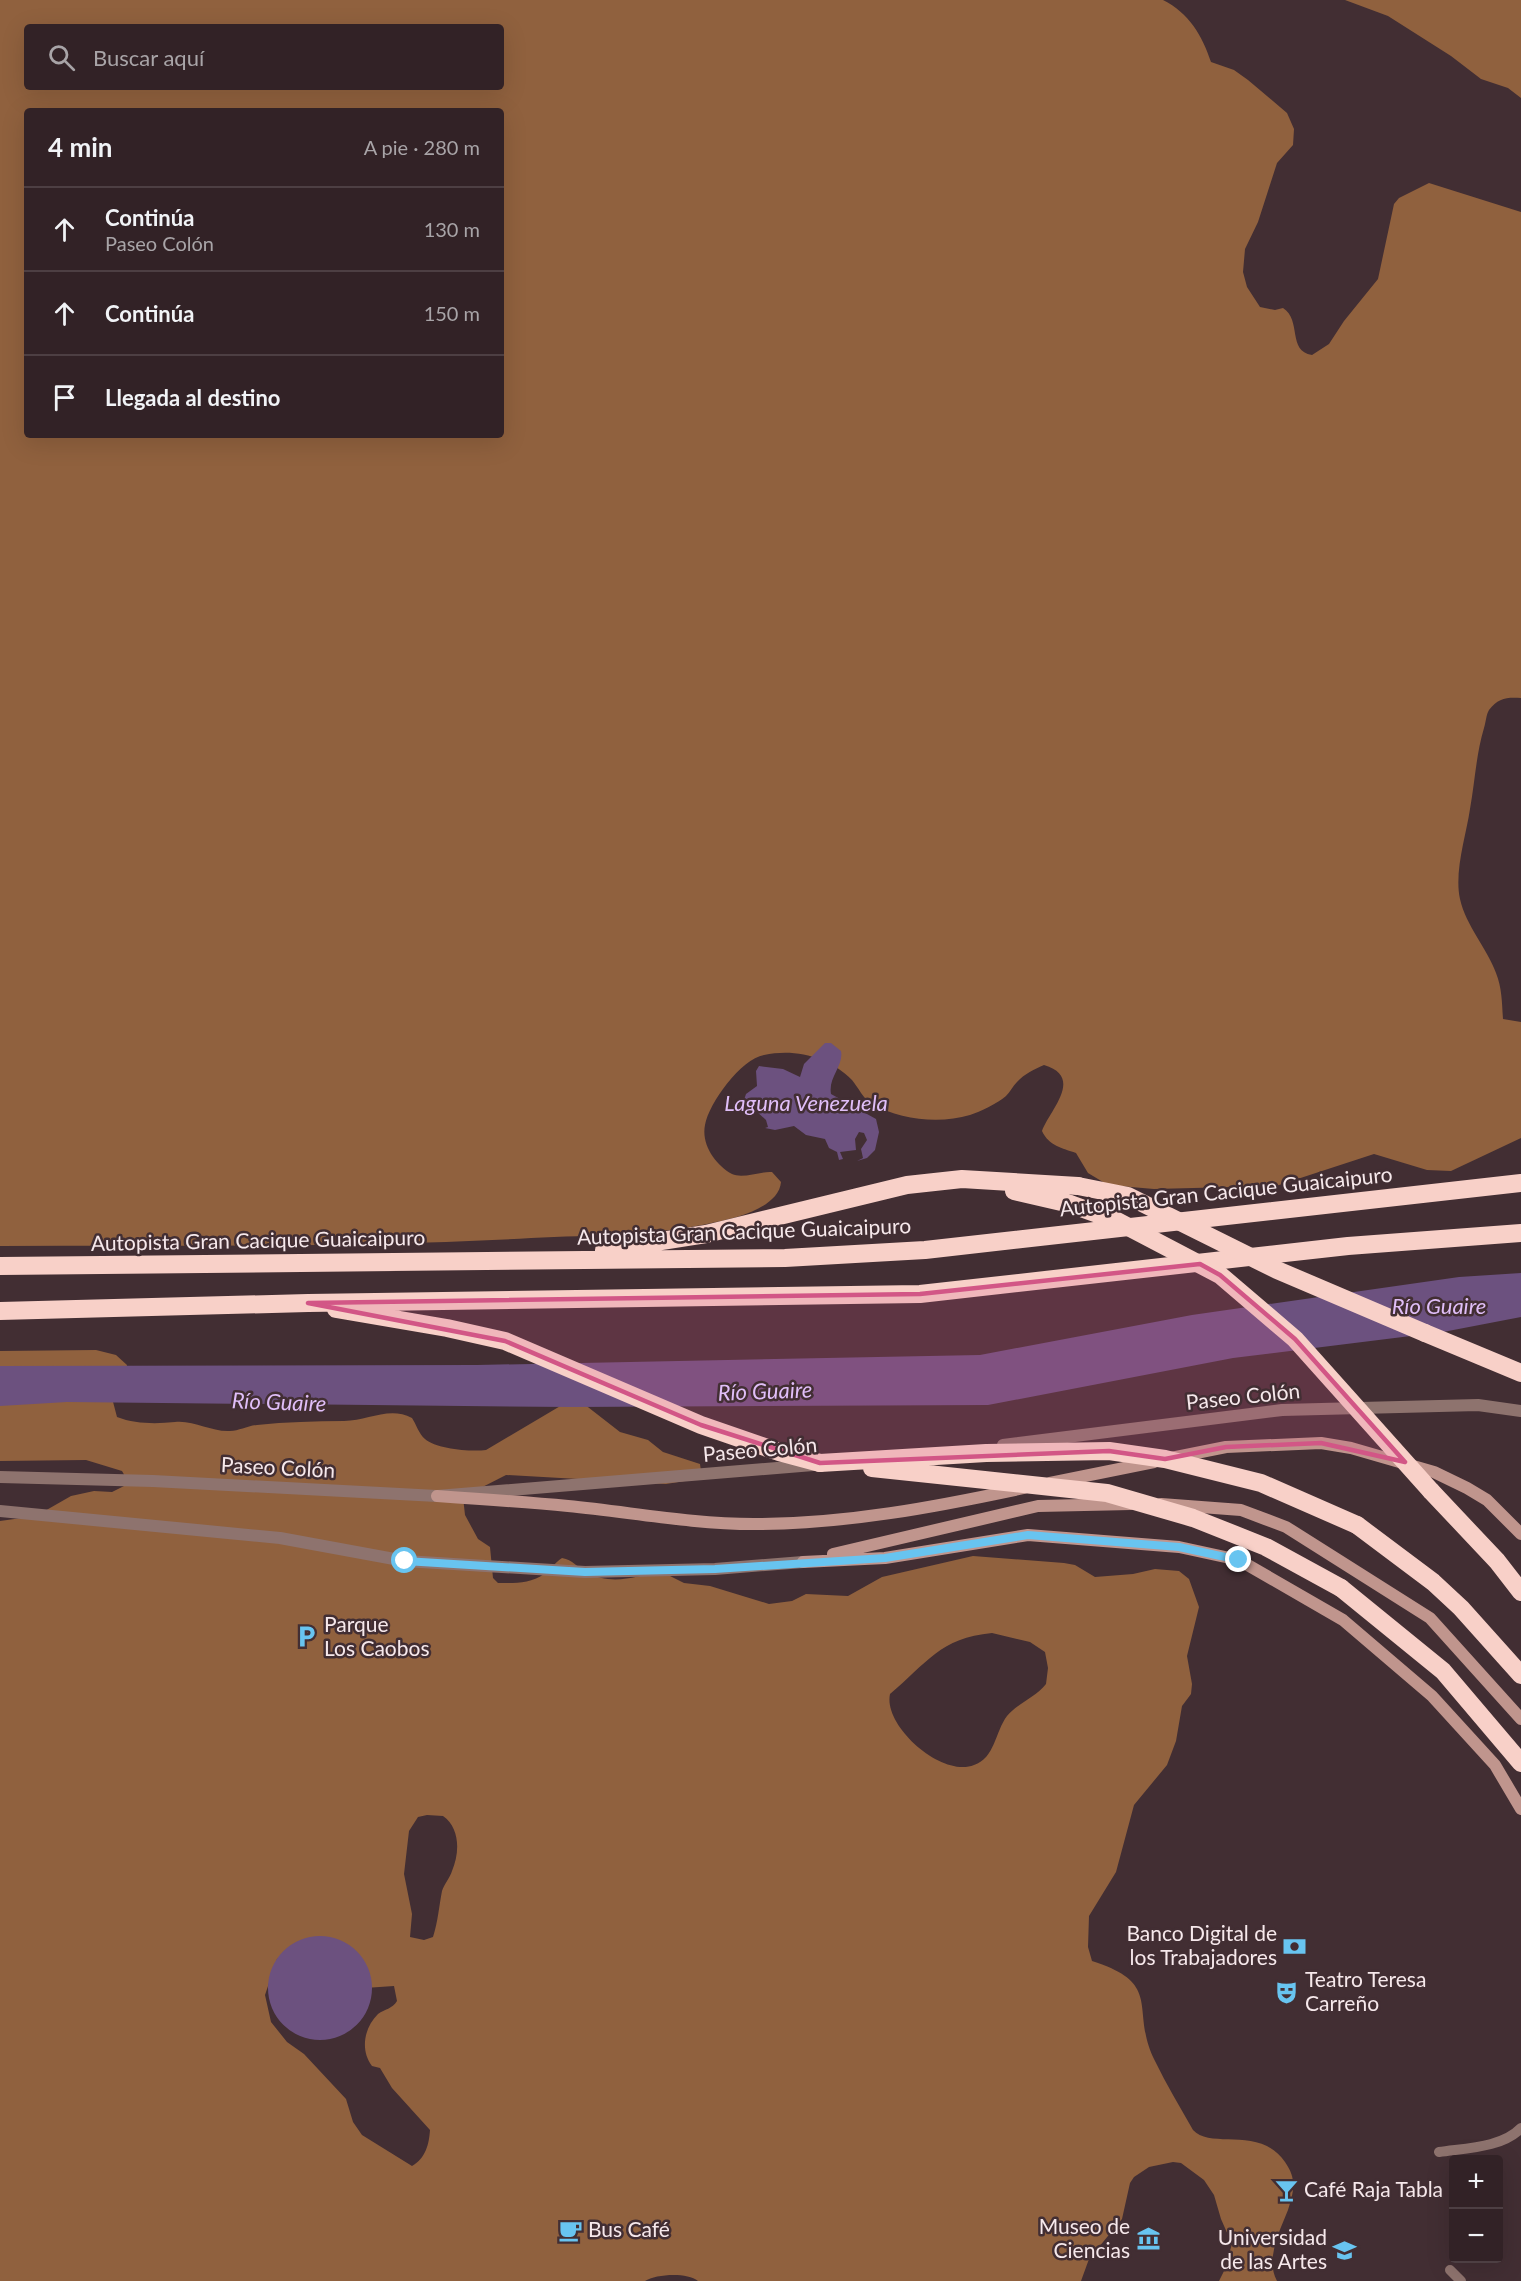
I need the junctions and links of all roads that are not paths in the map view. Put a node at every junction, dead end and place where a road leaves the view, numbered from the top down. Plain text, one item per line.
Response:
1 (962, 1179) junction
2 (1521, 1183) edge
3 (1521, 1233) edge
4 (537, 1260) junction
5 (0, 1266) edge
6 (308, 1303) junction
7 (0, 1311) edge
8 (1521, 1373) edge
9 (1521, 1411) edge
10 (820, 1463) junction
11 (0, 1477) edge
12 (437, 1496) junction
13 (0, 1511) edge
14 (1521, 1534) edge
15 (803, 1562) junction
16 (1521, 1592) edge
17 (1521, 1675) edge
18 (1521, 1719) edge
19 (1521, 1763) edge
20 (1521, 1809) edge
21 (1521, 2128) edge
22 (1439, 2152) dead end
23 (1450, 2270) dead end
24 (1461, 2281) edge

1 - 4 highway
1 - 8 highway, bridge
1 - 16 highway, bridge
2 - 4 highway, Autopista Gran Cacique Guaicaipuro
3 - 6 highway
4 - 5 highway, Autopista Gran Cacique Guaicaipuro
6 - 7 highway
6 - 10 highway
9 - 12 street, Paseo Colón
10 - 17 highway, bridge
10 - 19 highway, bridge
11 - 12 street, Paseo Colón
12 - 14 main road
13 - 15 street
15 - 18 main road
15 - 20 main road
21 - 22 lane
23 - 24 lane

